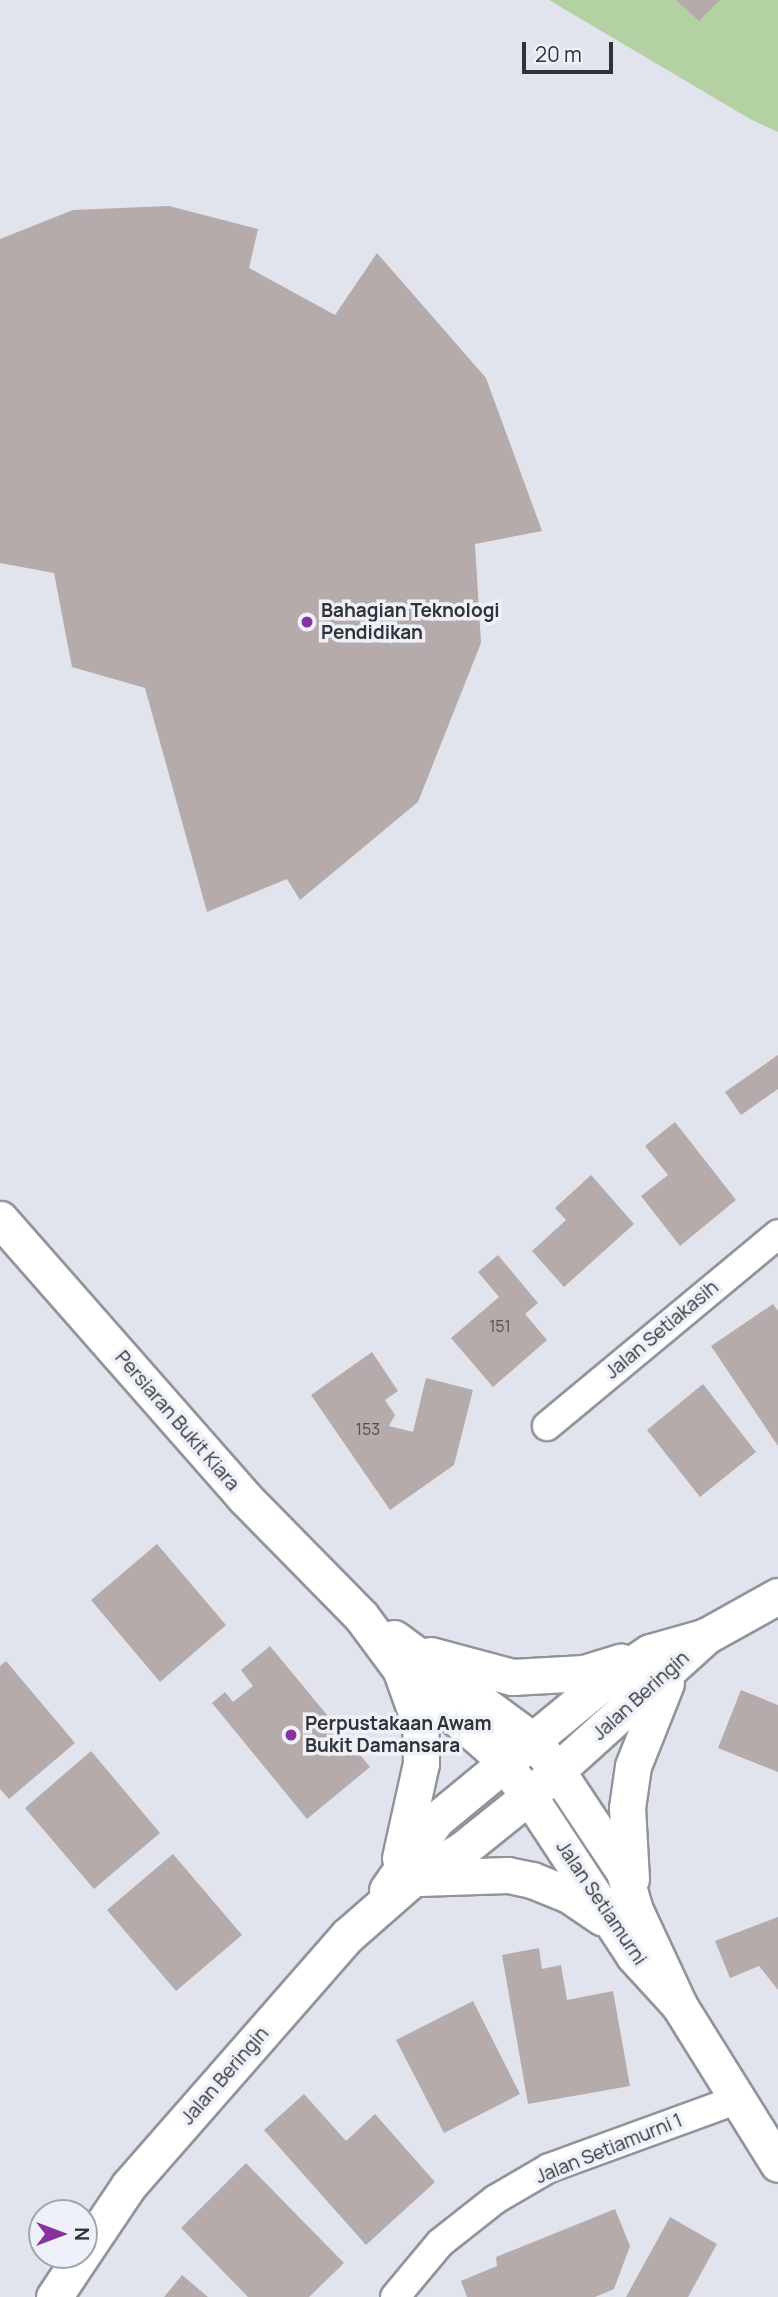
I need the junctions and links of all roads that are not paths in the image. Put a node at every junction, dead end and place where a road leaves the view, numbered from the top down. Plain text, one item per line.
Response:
1 (0, 1219) edge
2 (778, 1234) edge
3 (547, 1426) dead end
4 (778, 1596) edge
5 (407, 1660) junction
6 (661, 1661) junction
7 (535, 1742) junction
8 (505, 1765) junction
9 (557, 1771) junction
10 (529, 1796) junction
11 (404, 1875) junction
12 (622, 1916) junction
13 (739, 2099) junction
14 (778, 2164) edge
15 (98, 2232) edge
16 (419, 2267) junction
17 (73, 2269) edge
18 (54, 2297) edge
19 (396, 2297) edge
20 (425, 2297) edge

1 - 5 street, Persiaran Bukit Kiara
2 - 3 street, Jalan Setiakasih
4 - 6 street, Jalan Beringin
5 - 6 street
5 - 7 street, Persiaran Bukit Kiara
5 - 8 street, Persiaran Bukit Kiara
5 - 11 street
6 - 7 street, Jalan Beringin
6 - 9 street, Jalan Beringin
6 - 12 street
7 - 8 street, Jalan Beringin
7 - 9 street, Jalan Setiamurni
8 - 10 street, Jalan Setiamurni
8 - 11 street, Jalan Beringin
9 - 10 street, Jalan Beringin
9 - 12 street, Jalan Setiamurni
10 - 11 street, Jalan Beringin
10 - 12 street, Jalan Setiamurni
11 - 12 street
11 - 15 street, Jalan Beringin
12 - 13 street, Jalan Setiamurni
13 - 14 street, Jalan Setiamurni
13 - 16 street, Jalan Setiamurni 1
16 - 19 street, Jalan Setiamurni 1
16 - 20 street
17 - 18 street, Jalan Beringin

